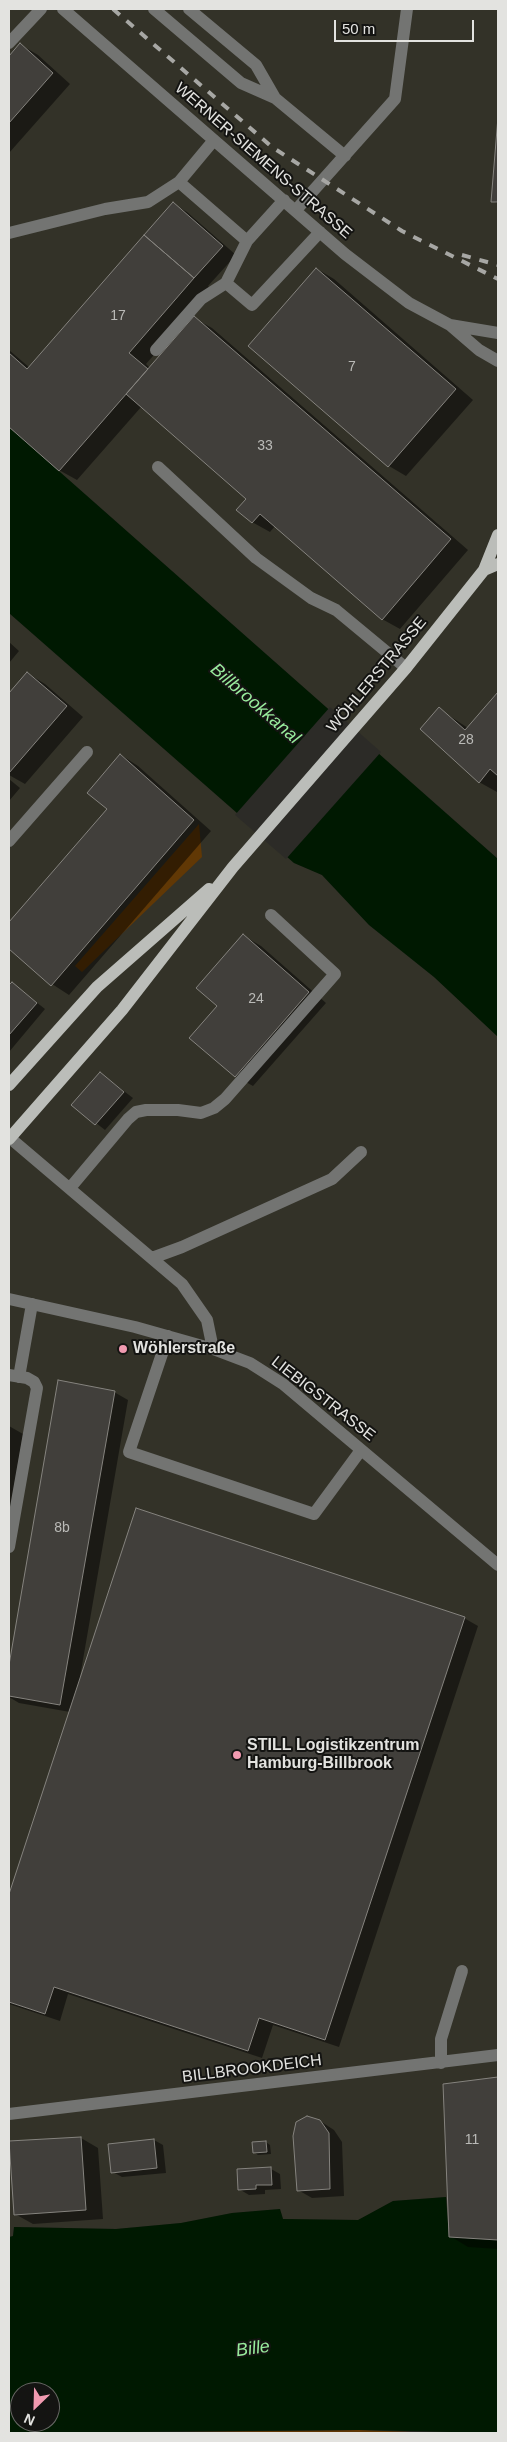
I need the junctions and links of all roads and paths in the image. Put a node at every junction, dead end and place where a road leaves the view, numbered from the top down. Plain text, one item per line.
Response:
1 (40, 9) edge
2 (63, 9) edge
3 (154, 9) edge
4 (189, 9) edge
5 (407, 9) edge
6 (9, 43) edge
7 (275, 98) junction
8 (214, 140) junction
9 (345, 156) junction
10 (179, 182) junction
11 (284, 200) junction
12 (296, 210) junction
13 (320, 232) junction
14 (9, 234) edge
15 (247, 241) junction
16 (226, 283) junction
17 (450, 325) junction
18 (498, 333) edge
19 (156, 350) dead end
20 (498, 361) edge
21 (158, 467) dead end
22 (498, 535) edge
23 (498, 564) edge
24 (484, 570) junction
25 (406, 668) junction
26 (87, 752) dead end
27 (9, 841) edge
28 (233, 867) junction
29 (272, 915) dead end
30 (9, 1085) edge
31 (9, 1138) edge
32 (361, 1152) dead end
33 (70, 1188) junction
34 (152, 1258) junction
35 (9, 1299) edge
36 (32, 1304) junction
37 (168, 1336) junction
38 (213, 1348) junction
39 (14, 1376) edge
40 (361, 1450) junction
41 (9, 1547) edge
42 (498, 1565) edge
43 (462, 1971) dead end
44 (498, 2055) edge
45 (441, 2063) junction
46 (9, 2114) edge

1 - 6 street
2 - 8 street, WERNER-SIEMENS-STRASSE
3 - 7 street
4 - 7 street
5 - 9 street
7 - 9 street
8 - 10 street
8 - 11 street, WERNER-SIEMENS-STRASSE
9 - 12 street
10 - 14 street
10 - 15 street
11 - 12 street, WERNER-SIEMENS-STRASSE
11 - 15 street
12 - 13 street, WERNER-SIEMENS-STRASSE
13 - 16 street
13 - 17 street, WERNER-SIEMENS-STRASSE
15 - 16 street
16 - 19 street
17 - 18 street, WERNER-SIEMENS-STRASSE
17 - 20 street, WERNER-SIEMENS-STRASSE
21 - 25 street
22 - 24 main road, WÖHLERSTRASSE
23 - 24 main road, WÖHLERSTRASSE
24 - 25 main road, WÖHLERSTRASSE
25 - 28 main road, WÖHLERSTRASSE
26 - 27 street
28 - 30 main road, WÖHLERSTRASSE
28 - 31 main road, WÖHLERSTRASSE
29 - 33 street
31 - 33 street
32 - 34 street
33 - 34 street
34 - 38 street
35 - 36 street, LIEBIGSTRASSE
36 - 37 street, LIEBIGSTRASSE
36 - 39 street
37 - 38 street, LIEBIGSTRASSE
37 - 40 street
38 - 40 street, LIEBIGSTRASSE
39 - 41 street
40 - 42 street, LIEBIGSTRASSE
43 - 45 street
44 - 45 street, BILLBROOKDEICH
45 - 46 street, BILLBROOKDEICH

